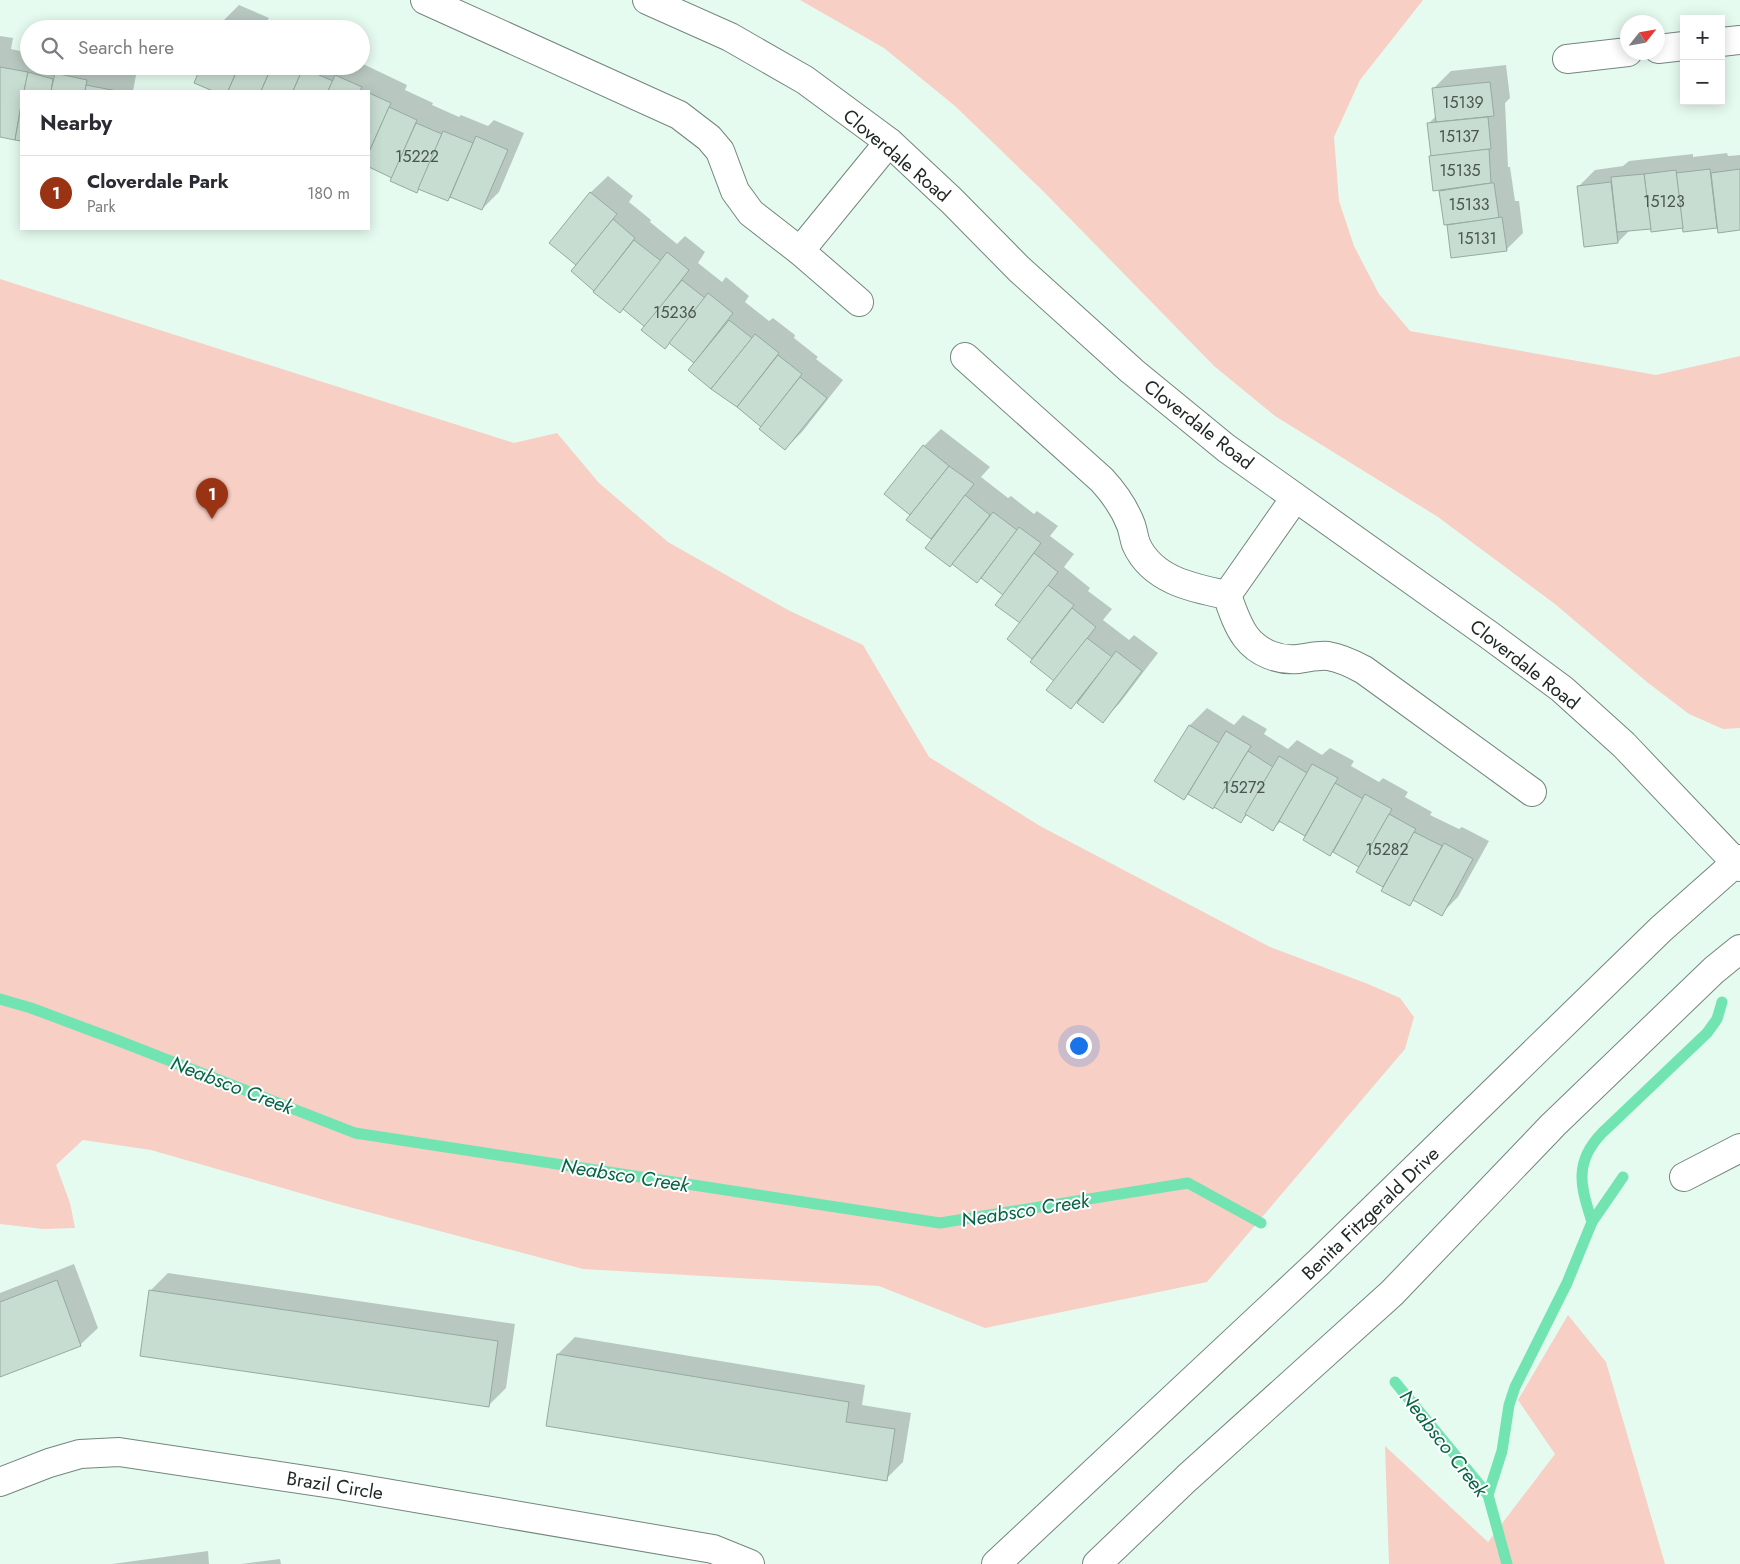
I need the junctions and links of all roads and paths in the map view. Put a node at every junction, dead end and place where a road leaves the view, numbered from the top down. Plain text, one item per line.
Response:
1 (425, 0) edge
2 (647, 0) edge
3 (1740, 40) edge
4 (1725, 42) edge
5 (1680, 46) edge
6 (1665, 48) edge
7 (1620, 53) edge
8 (1567, 59) dead end
9 (889, 142) junction
10 (800, 251) junction
11 (859, 302) dead end
12 (965, 357) dead end
13 (1295, 498) junction
14 (1227, 595) junction
15 (1532, 792) dead end
16 (1739, 863) edge
17 (1740, 949) edge
18 (1740, 1148) edge
19 (1684, 1177) dead end
20 (0, 1482) edge
21 (672, 1553) edge
22 (750, 1564) edge
23 (996, 1564) edge
24 (1097, 1564) edge

1 - 10 street
2 - 9 street, Cloverdale Road
3 - 4 street
5 - 6 street
7 - 8 street
9 - 10 street
9 - 13 street, Cloverdale Road
10 - 11 street
12 - 14 street
13 - 14 street
13 - 16 street, Cloverdale Road
14 - 15 street
16 - 23 street, Benita Fitzgerald Drive
17 - 24 street
18 - 19 street
20 - 21 street, Brazil Circle
21 - 22 street, Brazil Circle

